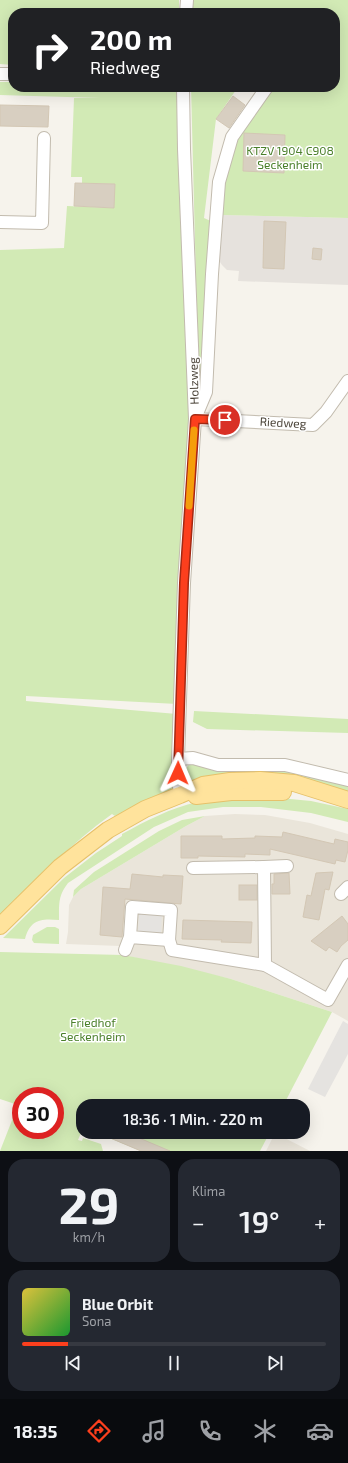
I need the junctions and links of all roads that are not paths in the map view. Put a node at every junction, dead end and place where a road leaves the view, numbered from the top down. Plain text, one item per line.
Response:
1 (183, 92) edge
2 (264, 92) edge
3 (44, 138) dead end
4 (0, 222) edge
5 (348, 381) edge
6 (195, 419) junction
7 (178, 760) junction
8 (348, 780) edge
9 (180, 795) junction
10 (348, 800) edge
11 (287, 866) dead end
12 (264, 867) junction
13 (193, 868) dead end
14 (0, 926) edge
15 (130, 937) junction
16 (169, 940) junction
17 (125, 950) dead end
18 (348, 965) edge
19 (265, 966) junction

1 - 6 street, Holzweg
2 - 6 street
3 - 4 street
5 - 6 street, Riedweg
6 - 7 street, Holzweg
7 - 8 street
7 - 9 street, Holzweg
9 - 10 main road
9 - 14 main road
11 - 12 street
12 - 13 street
12 - 19 street
15 - 16 street
15 - 16 street
15 - 17 street
16 - 19 street
18 - 19 street

